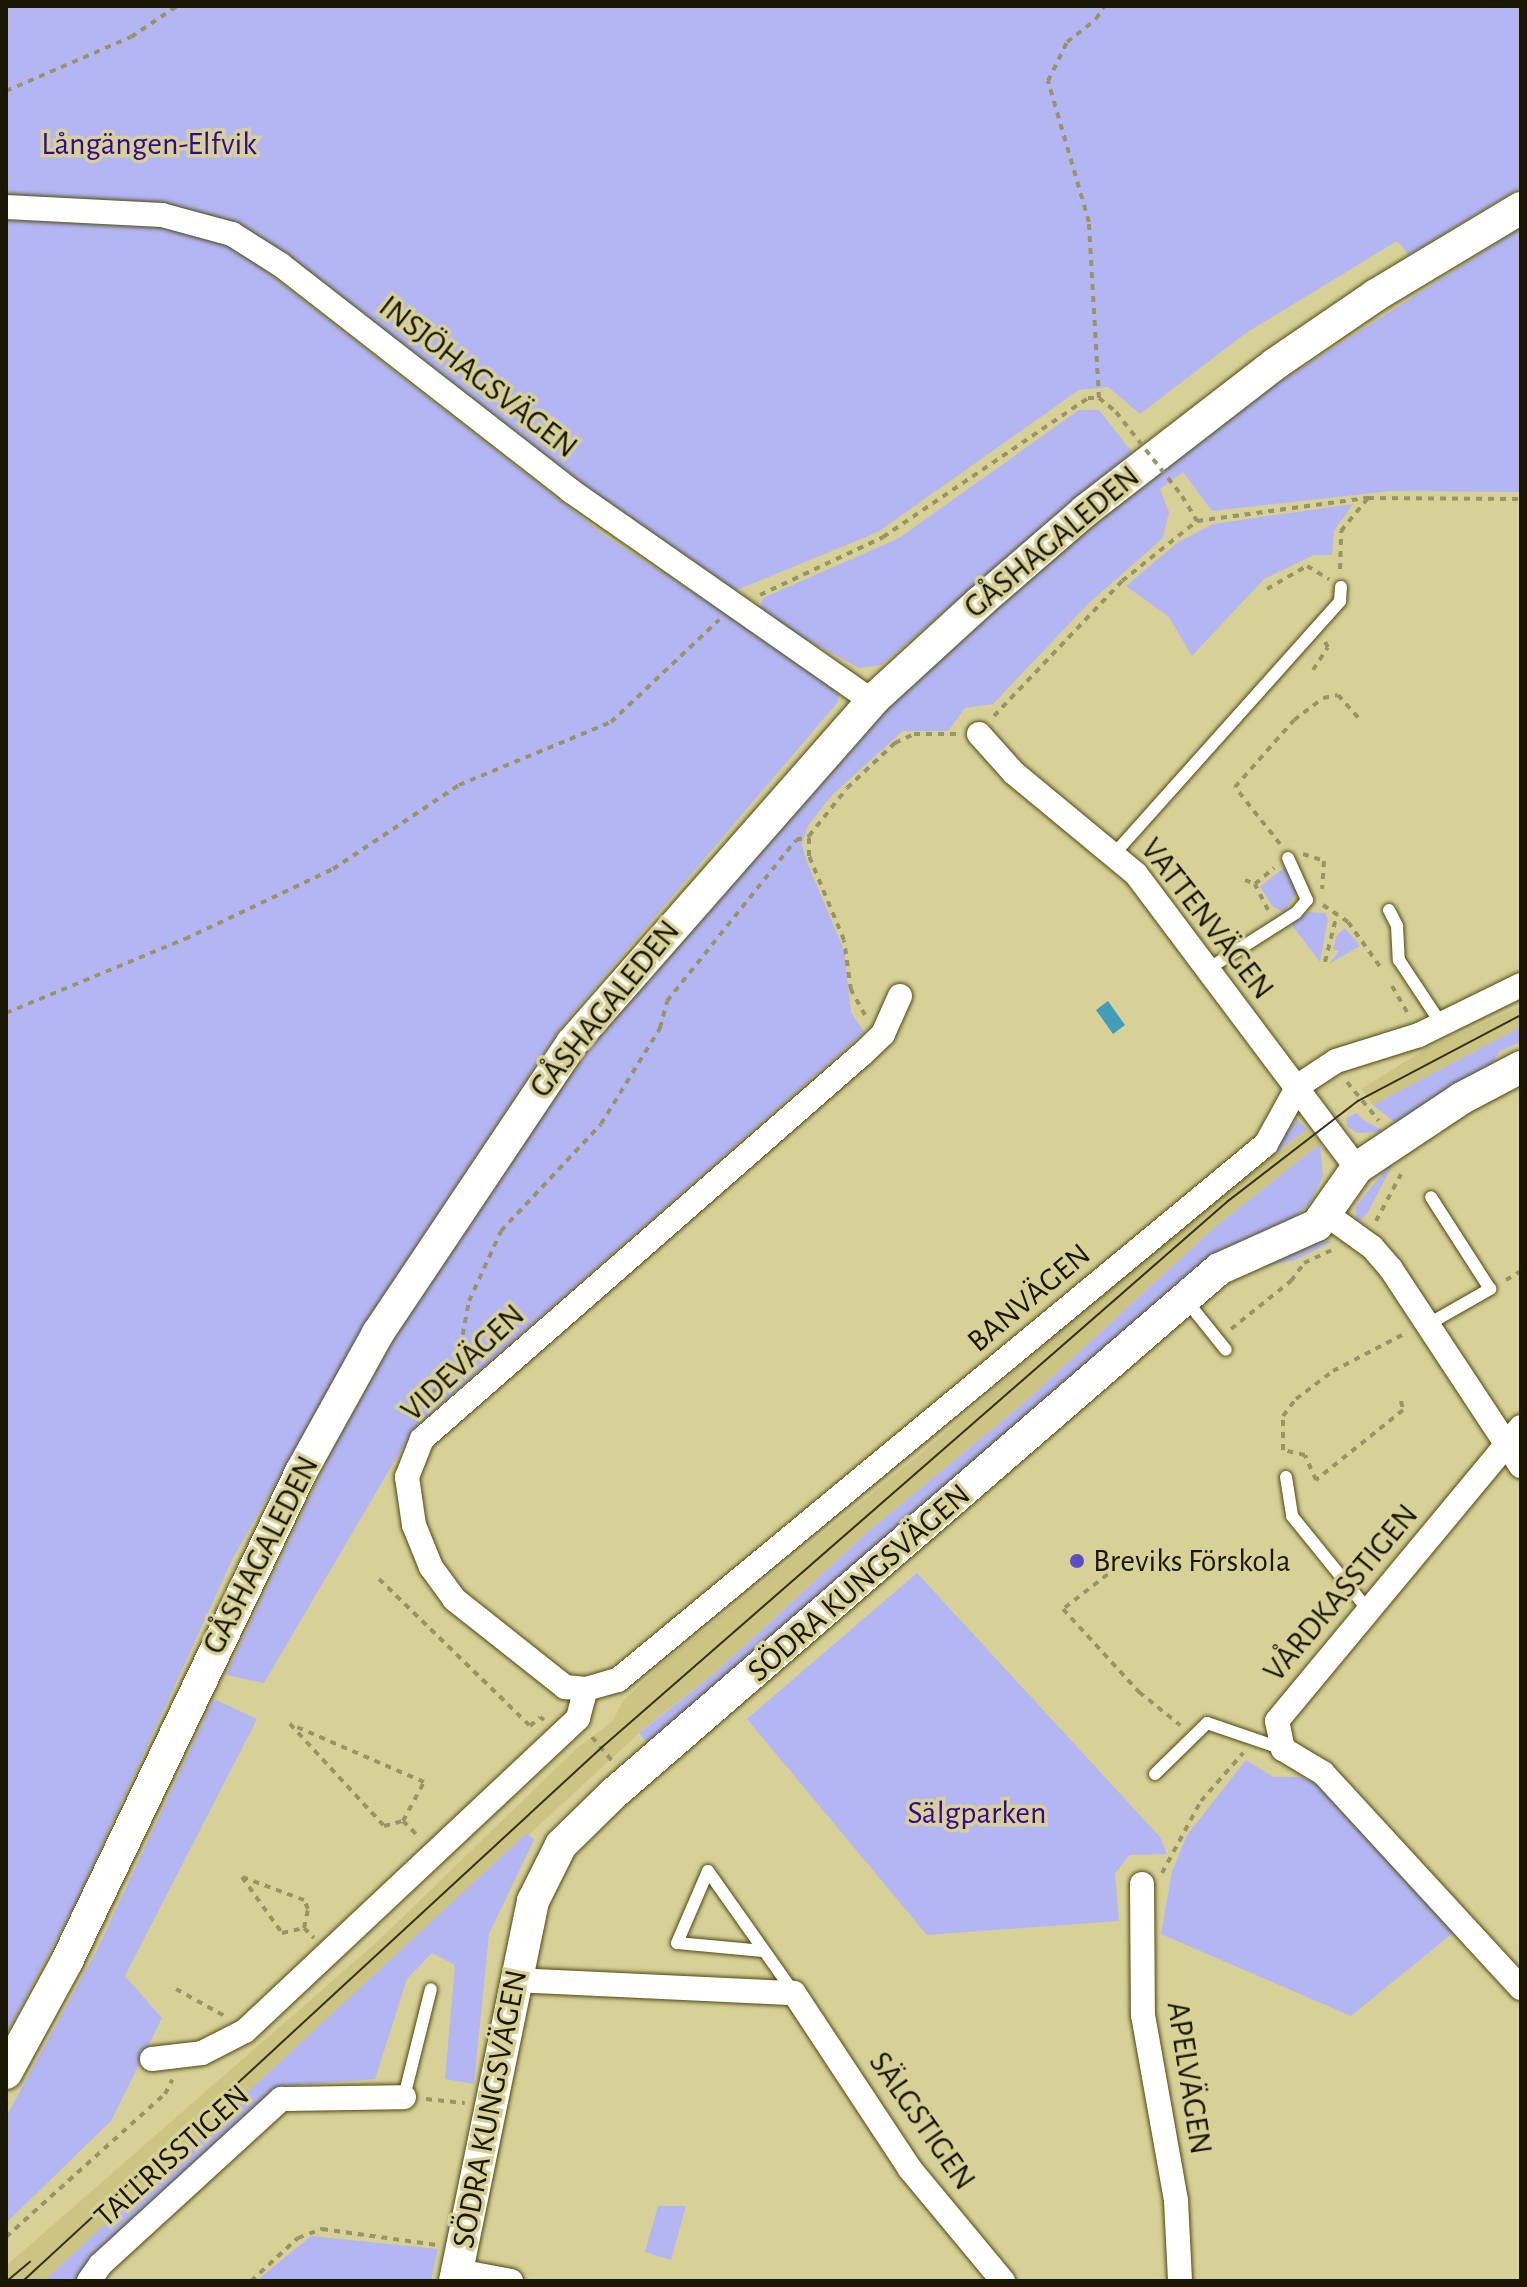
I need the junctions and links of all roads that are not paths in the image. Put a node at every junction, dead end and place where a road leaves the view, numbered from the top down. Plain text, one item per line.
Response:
1 (6, 207) edge
2 (1521, 208) edge
3 (1341, 587) road end
4 (872, 701) junction
5 (979, 734) road end
6 (1115, 853) junction
7 (1288, 858) road end
8 (1389, 910) dead end
9 (1208, 969) junction
10 (1521, 985) edge
11 (900, 996) dead end
12 (1442, 1025) junction
13 (1521, 1067) edge
14 (1298, 1086) junction
15 (1357, 1168) junction
16 (1431, 1197) dead end
17 (1326, 1214) junction
18 (1185, 1299) junction
19 (1426, 1324) junction
20 (1222, 1345) road end
21 (1513, 1436) edge
22 (1521, 1466) edge
23 (1286, 1477) dead end
24 (1369, 1611) junction
25 (586, 1689) junction
26 (1283, 1749) junction
27 (1155, 1774) dead end
28 (1142, 1884) road end
29 (763, 1951) junction
30 (515, 1980) junction
31 (1521, 1988) edge
32 (431, 1989) dead end
33 (794, 1993) junction
34 (152, 2059) dead end
35 (6, 2073) edge
36 (404, 2097) joint
37 (459, 2265) edge
38 (89, 2281) edge
39 (511, 2281) edge
40 (1003, 2281) edge
41 (1180, 2281) edge

1 - 4 street, INSJÖHAGSVÄGEN
2 - 4 main road, GÅSHAGALEDEN
3 - 6 lane
4 - 35 main road, GÅSHAGALEDEN
5 - 6 street, VATTENVÄGEN
6 - 9 street, VATTENVÄGEN
7 - 9 lane
8 - 12 lane
9 - 14 street, VATTENVÄGEN
10 - 12 street, BANVÄGEN
11 - 25 street, VIDEVÄGEN
12 - 14 street, BANVÄGEN
13 - 15 main road, SÖDRA KUNGSVÄGEN
14 - 15 street, VATTENVÄGEN
14 - 25 street, BANVÄGEN
15 - 17 main road, SÖDRA KUNGSVÄGEN
16 - 19 lane
17 - 18 main road, SÖDRA KUNGSVÄGEN
17 - 19 street
18 - 20 lane
18 - 30 main road, SÖDRA KUNGSVÄGEN
19 - 21 street
21 - 22 street
21 - 24 street, VÅRDKASSTIGEN
23 - 24 lane
24 - 26 street, VÅRDKASSTIGEN
25 - 34 street
26 - 27 lane
26 - 31 street
28 - 41 street, APELVÄGEN
29 - 29 lane, SÄLGSTIGEN
29 - 33 lane, SÄLGSTIGEN
30 - 33 street
30 - 37 main road, SÖDRA KUNGSVÄGEN
32 - 36 lane
33 - 40 street, SÄLGSTIGEN
36 - 38 street, TALLRISSTIGEN
37 - 39 street

